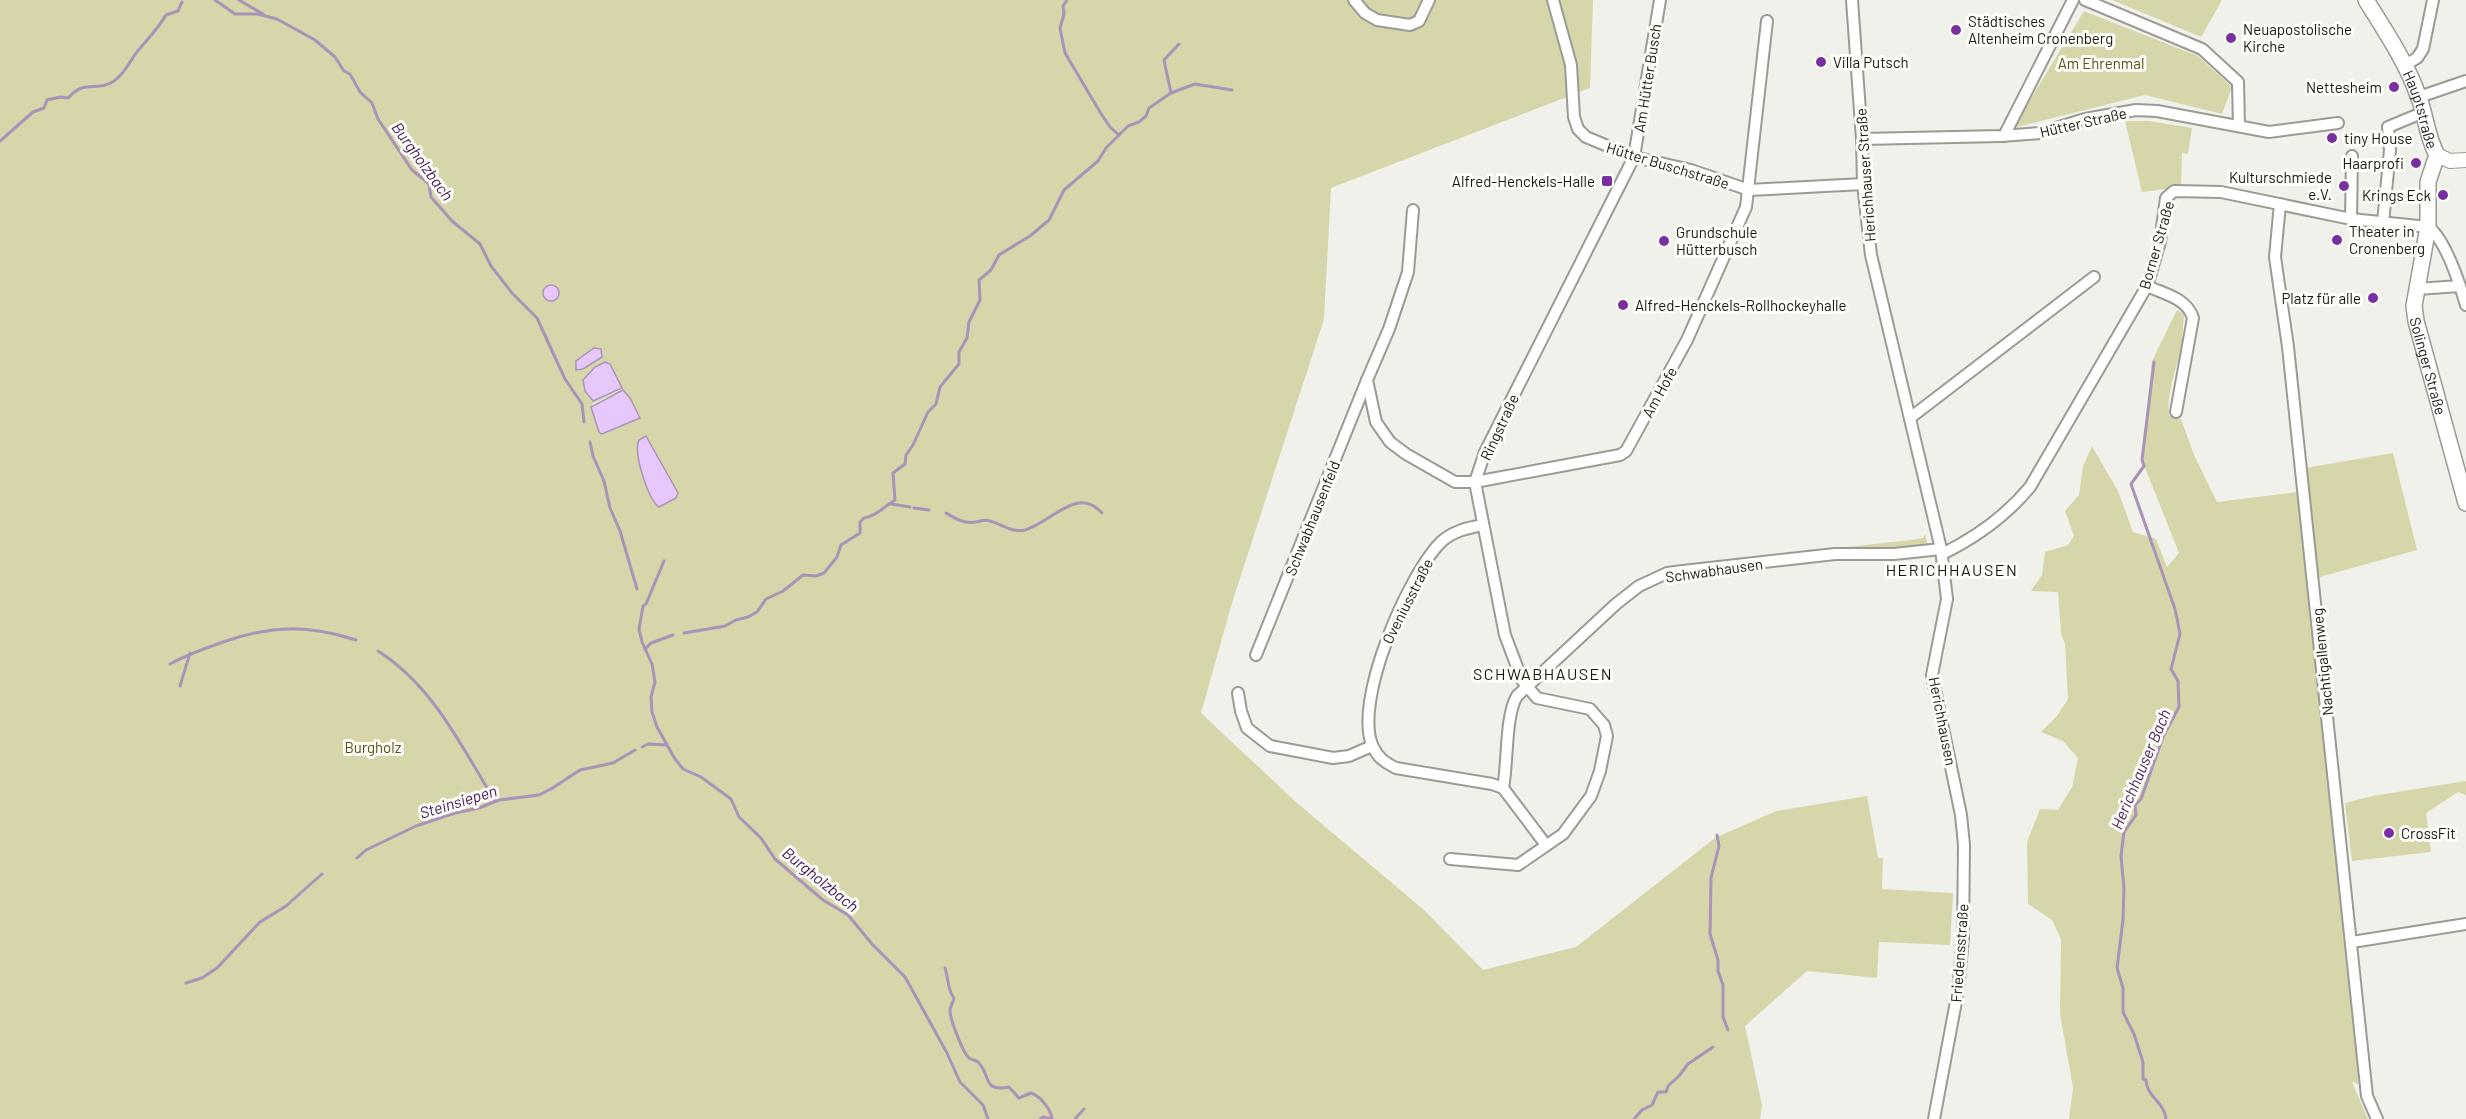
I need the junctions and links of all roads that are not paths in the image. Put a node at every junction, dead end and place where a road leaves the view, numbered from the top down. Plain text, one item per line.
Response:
1 (1354, 0) edge
2 (1430, 0) edge
3 (1553, 0) edge
4 (1660, 0) edge
5 (1852, 0) edge
6 (2073, 0) edge
7 (2085, 0) edge
8 (2366, 0) edge
9 (2433, 0) edge
10 (1767, 21) dead end
11 (2405, 65) junction
12 (2466, 81) edge
13 (2419, 97) junction
14 (2424, 112) junction
15 (2338, 123) dead end
16 (2239, 126) junction
17 (2004, 136) junction
18 (1862, 140) junction
19 (2437, 155) junction
20 (2352, 156) dead end
21 (1634, 157) junction
22 (2466, 160) edge
23 (1863, 184) junction
24 (1749, 190) junction
25 (2280, 204) junction
26 (1413, 210) dead end
27 (2351, 219) junction
28 (2383, 223) junction
29 (2428, 227) junction
30 (2094, 277) dead end
31 (2146, 286) junction
32 (2460, 286) junction
33 (2417, 290) junction
34 (2466, 305) edge
35 (1367, 380) junction
36 (2176, 412) dead end
37 (1910, 418) junction
38 (2461, 467) edge
39 (1475, 482) junction
40 (2466, 503) edge
41 (1483, 525) junction
42 (1941, 551) junction
43 (1256, 655) dead end
44 (1526, 687) junction
45 (1238, 693) dead end
46 (1372, 746) junction
47 (1955, 786) joint
48 (1503, 788) junction
49 (1546, 845) junction
50 (1450, 859) dead end
51 (2466, 924) edge
52 (2352, 942) junction
53 (1934, 1119) edge
54 (2377, 1119) edge

1 - 2 street
3 - 21 street, Hütter Buschstraße
4 - 21 street, Am Hütter Busch
5 - 18 street, Herichhauser Straße
6 - 17 street
7 - 16 street
8 - 11 main road, Hauptstraße
9 - 11 street
10 - 24 street, Hütter Buschstraße
11 - 13 main road, Hauptstraße
12 - 13 street
13 - 14 main road, Hauptstraße
14 - 19 main road, Hauptstraße
14 - 28 street
15 - 16 street, Hütter Straße
16 - 17 street, Hütter Straße
17 - 18 street, Hütter Straße
18 - 23 street, Herichhauser Straße
19 - 22 street
19 - 29 main road, Hauptstraße
20 - 27 street
21 - 24 street, Hütter Buschstraße
21 - 39 street, Ringstraße
23 - 24 street, Hütter Buschstraße
23 - 37 street, Herichhauser Straße
24 - 39 street, Am Hofe
25 - 27 street, Borner Straße
25 - 31 street, Borner Straße
25 - 52 street, Nachtigallenweg
26 - 35 street, Schwabhausenfeld
27 - 28 street, Borner Straße
28 - 29 street, Borner Straße
29 - 32 street
29 - 33 main road, Solinger Straße
30 - 37 street
31 - 36 street
31 - 42 street, Borner Straße
32 - 33 street
32 - 34 street
33 - 38 main road, Solinger Straße
35 - 39 street
35 - 43 street, Schwabhausenfeld
37 - 42 street, Herichhauser Straße
38 - 40 main road, Solinger Straße
39 - 41 street
41 - 44 street
41 - 46 street, Oveniusstraße
42 - 44 street, Schwabhausen
42 - 47 street, Herichhausen
44 - 48 street, Schwabhausen
44 - 49 street
45 - 46 street
46 - 48 street
47 - 53 street, Friedensstraße
48 - 49 street
49 - 50 street
51 - 52 street
52 - 54 street, Nachtigallenweg

